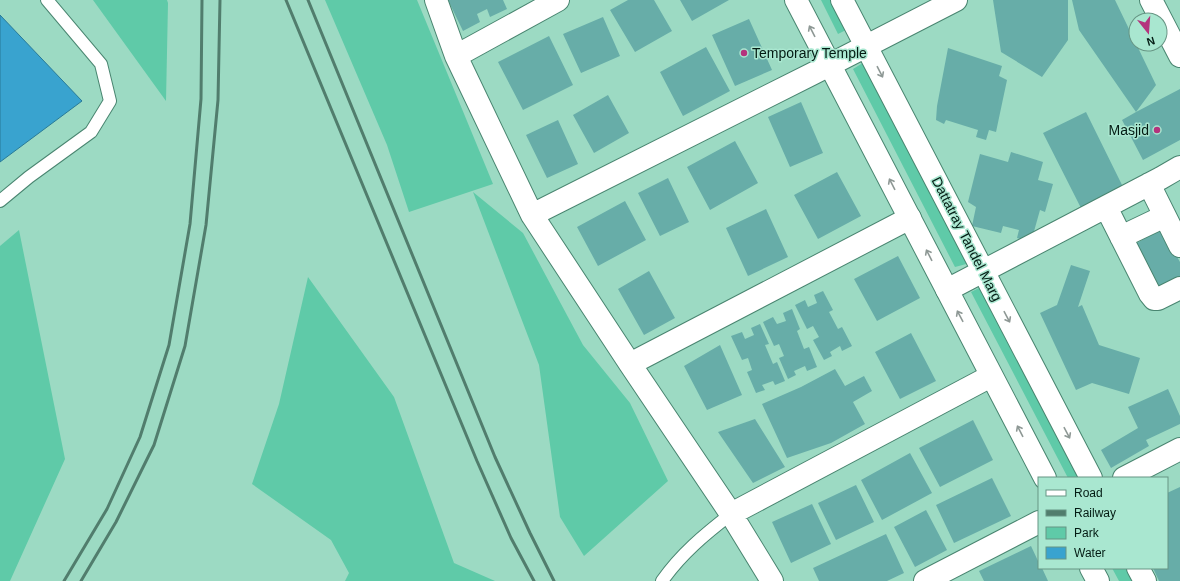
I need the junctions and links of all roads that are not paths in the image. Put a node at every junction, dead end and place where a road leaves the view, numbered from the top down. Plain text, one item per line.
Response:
1 (47, 0) edge
2 (436, 0) edge
3 (558, 0) edge
4 (796, 0) edge
5 (842, 0) edge
6 (956, 0) edge
7 (1151, 0) edge
8 (866, 46) junction
9 (456, 56) junction
10 (1180, 56) edge
11 (830, 65) junction
12 (1180, 167) edge
13 (1155, 181) junction
14 (0, 201) edge
15 (1106, 206) junction
16 (532, 215) junction
17 (1172, 215) edge
18 (910, 218) junction
19 (1121, 237) junction
20 (1180, 246) edge
21 (983, 270) junction
22 (1180, 288) edge
23 (946, 290) junction
24 (630, 364) junction
25 (991, 376) junction
26 (1180, 449) edge
27 (1044, 477) edge
28 (1090, 477) edge
29 (1126, 477) edge
30 (731, 514) junction
31 (1038, 523) edge
32 (1092, 569) edge
33 (1139, 569) edge
34 (662, 581) edge
35 (772, 581) edge
36 (925, 581) edge
37 (1098, 581) edge
38 (1145, 581) edge

1 - 14 lane
2 - 9 street
3 - 9 street
11 -> 4 street
5 - 8 street, Dattatray Tandel Marg
6 - 8 street
7 - 10 street
8 - 11 street
8 -> 21 street, Dattatray Tandel Marg
9 - 16 street
11 - 16 street
18 -> 11 street
12 - 13 street
13 - 15 street
13 - 17 street
15 - 19 street
15 - 21 street
16 - 24 street
17 - 19 street
17 - 20 street
23 -> 18 street
18 - 24 street
19 - 22 street
21 - 23 street
21 -> 28 street, Dattatray Tandel Marg
25 -> 23 street
24 - 30 street
27 -> 25 street
25 - 30 street
26 - 29 street
30 - 34 lane
30 - 35 street
31 - 36 street
32 - 37 street
33 - 38 street

